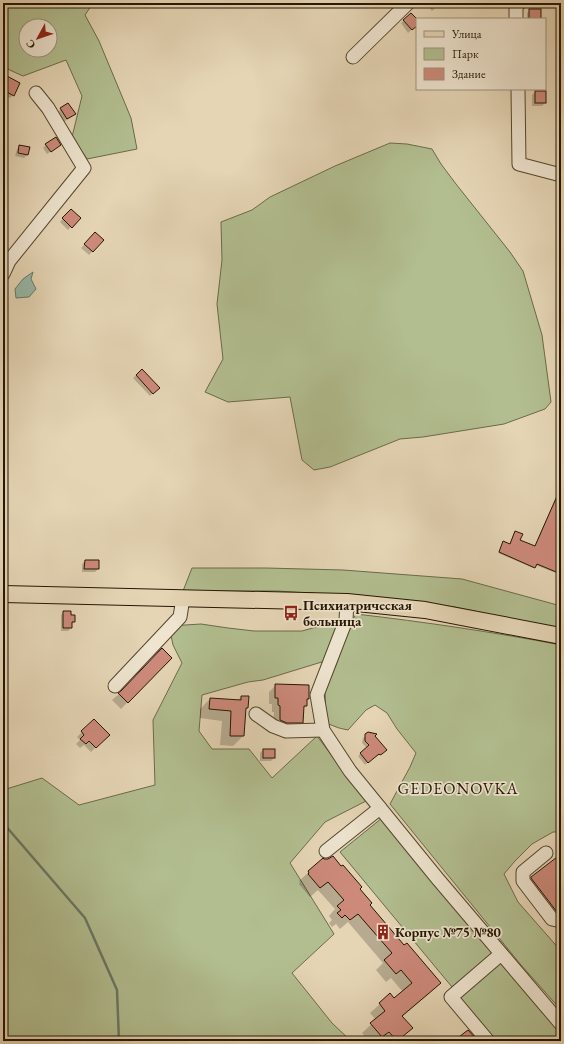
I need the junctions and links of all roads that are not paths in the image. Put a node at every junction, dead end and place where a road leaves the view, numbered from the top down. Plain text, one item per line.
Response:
1 (408, 3) edge
2 (519, 3) edge
3 (516, 18) edge
4 (353, 57) dead end
5 (518, 90) edge
6 (36, 93) dead end
7 (561, 175) edge
8 (3, 274) edge
9 (3, 594) edge
10 (183, 598) junction
11 (347, 602) junction
12 (561, 636) edge
13 (115, 686) dead end
14 (256, 714) dead end
15 (323, 730) junction
16 (380, 808) junction
17 (326, 851) dead end
18 (546, 853) dead end
19 (561, 921) edge
20 (501, 954) junction
21 (561, 1024) edge
22 (488, 1041) edge

1 - 4 street
2 - 3 street
5 - 7 street
6 - 8 street
9 - 10 main road
10 - 11 main road
10 - 13 street
11 - 12 main road
11 - 15 street
14 - 15 street
15 - 16 street
16 - 17 street
16 - 20 street
18 - 19 street
20 - 21 street
20 - 22 street

